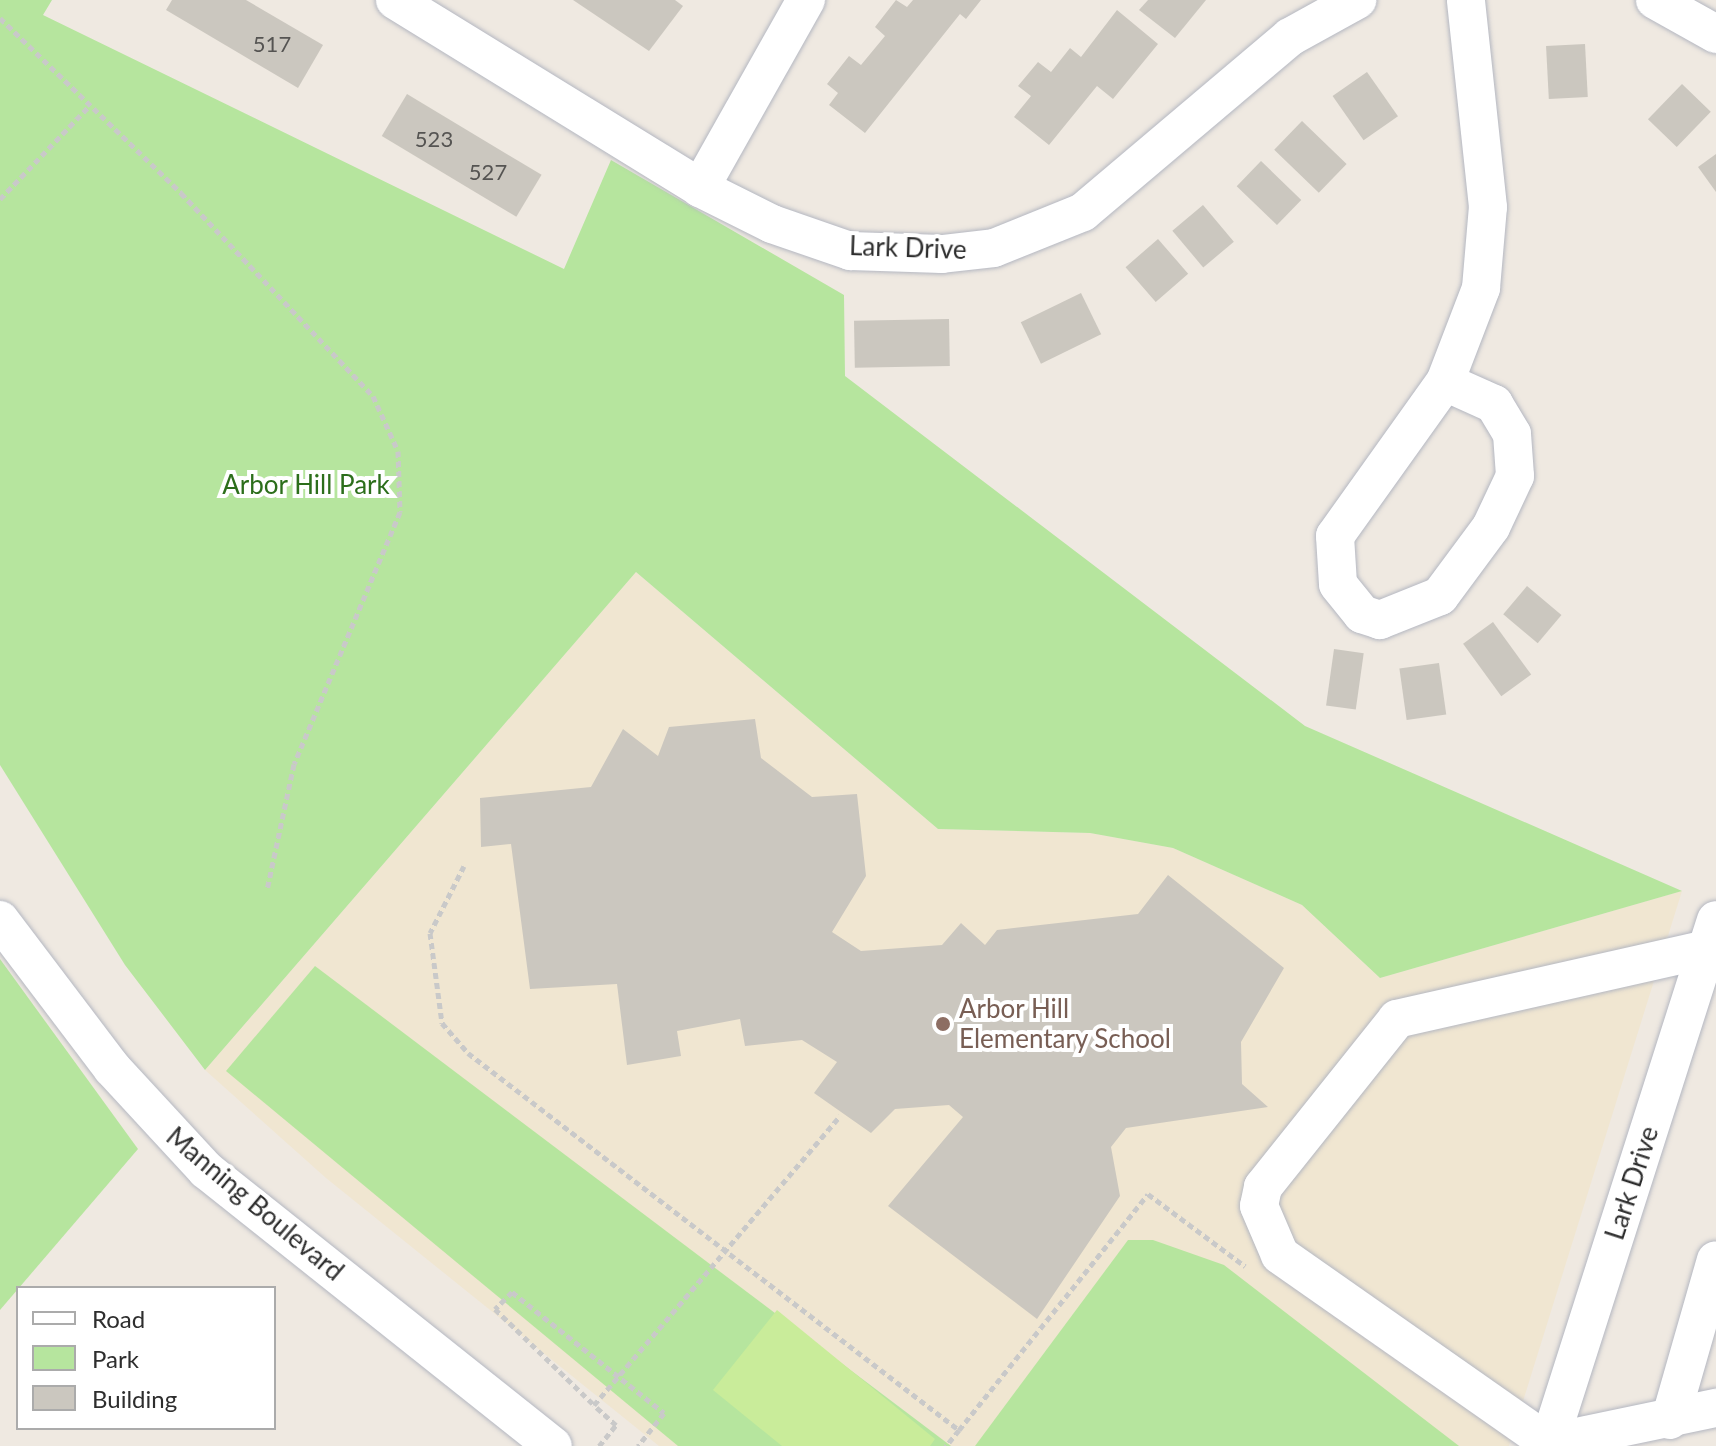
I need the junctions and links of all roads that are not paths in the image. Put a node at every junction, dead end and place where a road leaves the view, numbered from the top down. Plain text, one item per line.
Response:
1 (395, 0) edge
2 (806, 0) edge
3 (1357, 0) edge
4 (1466, 0) edge
5 (1655, 0) edge
6 (1716, 34) edge
7 (700, 188) junction
8 (1445, 382) junction
9 (0, 920) edge
10 (1713, 938) edge
11 (1716, 1260) edge
12 (1716, 1408) edge
13 (1670, 1420) junction
14 (1548, 1445) edge
15 (553, 1446) edge

1 - 7 street, Lark Drive
2 - 7 street
3 - 7 street, Lark Drive
4 - 8 street
5 - 6 street
8 - 8 street
9 - 15 street, Manning Boulevard
10 - 14 street, Lark Drive
10 - 14 street
11 - 13 street
12 - 13 street
13 - 14 street

